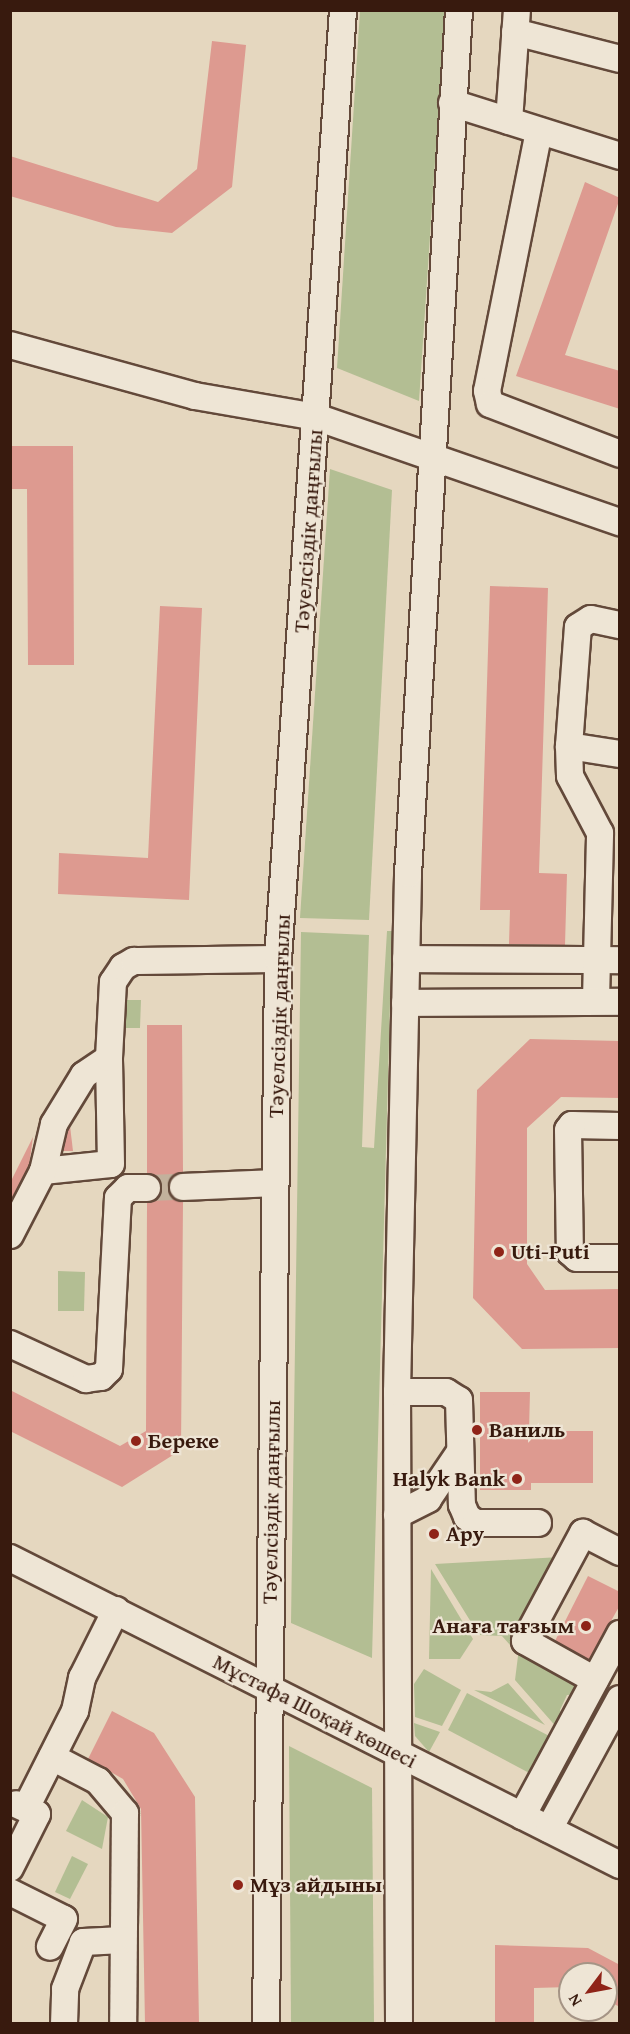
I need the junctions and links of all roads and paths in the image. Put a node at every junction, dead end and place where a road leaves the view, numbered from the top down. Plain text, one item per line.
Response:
1 (342, 10) edge
2 (459, 10) edge
3 (516, 21) edge
4 (620, 59) edge
5 (452, 104) junction
6 (509, 121) junction
7 (539, 131) junction
8 (620, 156) edge
9 (10, 345) edge
10 (316, 417) junction
11 (620, 454) edge
12 (435, 459) junction
13 (620, 522) edge
14 (620, 625) edge
15 (569, 746) junction
16 (620, 754) edge
17 (278, 959) junction
18 (406, 959) junction
19 (608, 960) edge
20 (608, 1001) edge
21 (405, 1004) junction
22 (109, 1058) junction
23 (620, 1126) edge
24 (43, 1171) junction
25 (275, 1183) junction
26 (183, 1187) tunnel mouth
27 (147, 1188) tunnel mouth
28 (10, 1235) edge
29 (620, 1258) edge
30 (10, 1344) edge
31 (397, 1392) junction
32 (459, 1453) junction
33 (397, 1515) junction
34 (538, 1523) dead end
35 (620, 1552) edge
36 (10, 1558) edge
37 (116, 1610) junction
38 (620, 1634) edge
39 (595, 1680) junction
40 (268, 1687) junction
41 (620, 1700) edge
42 (396, 1752) junction
43 (52, 1757) junction
44 (18, 1805) edge
45 (522, 1816) junction
46 (549, 1829) junction
47 (620, 1865) edge
48 (10, 1868) edge
49 (10, 1892) edge
50 (123, 1940) junction
51 (50, 1947) dead end
52 (64, 2024) edge
53 (123, 2024) edge
54 (266, 2024) edge
55 (399, 2024) edge

1 - 10 street, Тәуелсіздік даңғылы
2 - 5 street
3 - 4 street
3 - 6 street
5 - 6 street
5 - 12 street
6 - 7 street
7 - 8 street
7 - 11 street
9 - 10 street
10 - 12 street
10 - 17 street, Тәуелсіздік даңғылы
12 - 13 street
12 - 18 street
14 - 15 street
15 - 16 street
15 - 19 street
17 - 22 street
17 - 25 street, Тәуелсіздік даңғылы
18 - 19 street
18 - 21 street
19 - 20 street
20 - 21 street
21 - 31 street
22 - 24 street
22 - 24 street
23 - 29 street
24 - 28 street
25 - 26 street
25 - 40 street, Тәуелсіздік даңғылы
27 - 30 street
31 - 32 street
31 - 33 street
32 - 33 street
32 - 34 street
33 - 42 street
35 - 39 street
36 - 37 street, Мұстафа Шоқай көшесі
37 - 40 street, Мұстафа Шоқай көшесі
37 - 43 street
38 - 39 street
39 - 45 street
40 - 42 street, Мұстафа Шоқай көшесі
40 - 54 street, Тәуелсіздік даңғылы
41 - 46 street
42 - 45 street, Мұстафа Шоқай көшесі
42 - 55 street
43 - 44 street
43 - 50 street
44 - 48 street
45 - 46 street, Мұстафа Шоқай көшесі
46 - 47 street, Мұстафа Шоқай көшесі
49 - 51 street
50 - 52 street
50 - 53 street

